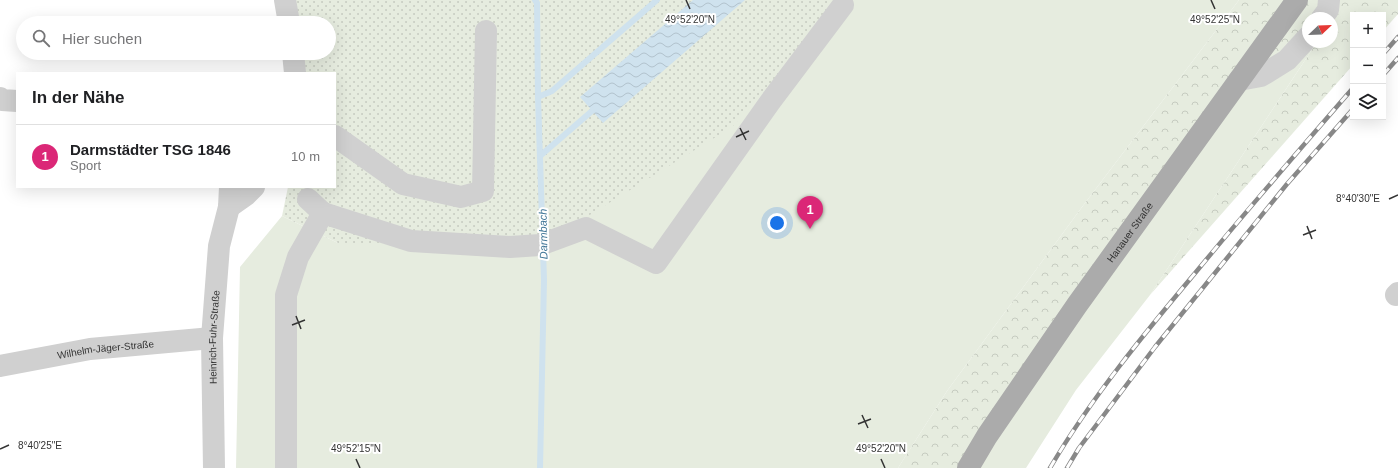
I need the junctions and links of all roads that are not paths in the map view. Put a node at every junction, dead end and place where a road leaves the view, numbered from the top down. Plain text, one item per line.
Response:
1 (285, 0) edge
2 (1297, 0) edge
3 (1329, 0) edge
4 (843, 5) dead end
5 (1326, 12) edge
6 (288, 16) edge
7 (486, 31) dead end
8 (1302, 44) edge
9 (294, 60) edge
10 (295, 72) edge
11 (1239, 80) junction
12 (0, 98) edge
13 (16, 101) edge
14 (336, 137) edge
15 (253, 188) edge
16 (229, 197) edge
17 (308, 199) edge
18 (212, 338) junction
19 (0, 366) edge
20 (214, 468) edge
21 (286, 468) edge
22 (968, 468) edge

1 - 6 street
2 - 11 main road, Hanauer Straße
3 - 5 street
4 - 17 street
7 - 14 street
8 - 11 street
9 - 10 street
11 - 22 main road, Hanauer Straße
12 - 13 street
15 - 16 street, Heinrich-Fuhr-Straße
16 - 18 street, Heinrich-Fuhr-Straße
17 - 21 street
18 - 19 street, Wilhelm-Jäger-Straße
18 - 20 street, Heinrich-Fuhr-Straße

